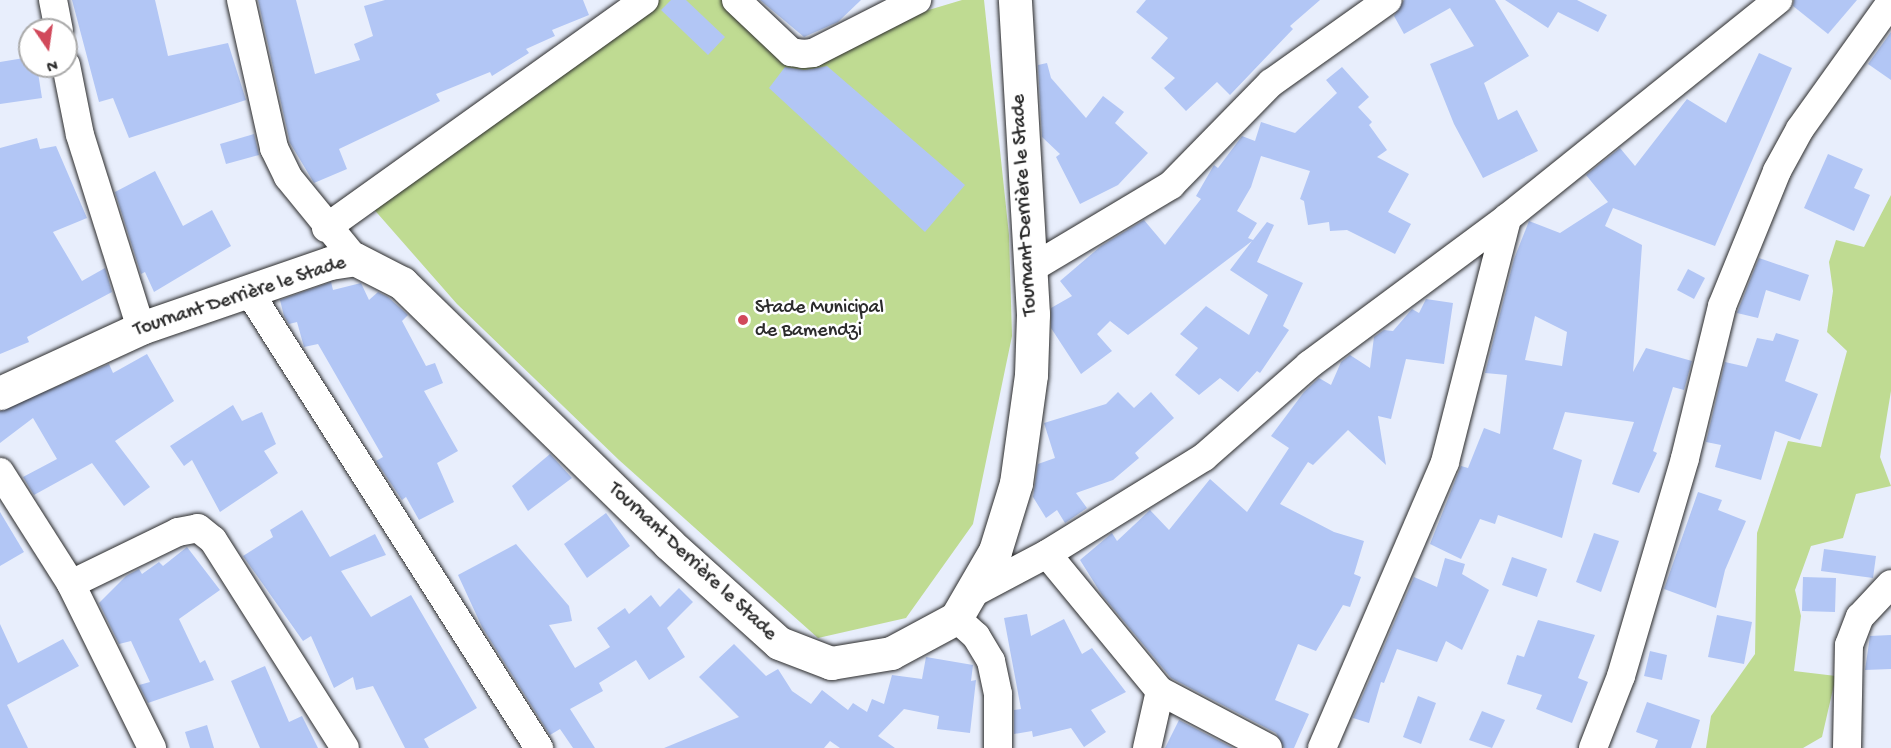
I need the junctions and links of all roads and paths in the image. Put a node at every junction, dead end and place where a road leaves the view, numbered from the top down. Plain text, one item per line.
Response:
1 (53, 0) edge
2 (242, 0) edge
3 (645, 0) edge
4 (736, 0) edge
5 (917, 0) edge
6 (1015, 0) edge
7 (1388, 0) edge
8 (1778, 0) edge
9 (1891, 3) edge
10 (57, 18) edge
11 (69, 78) edge
12 (1507, 218) junction
13 (326, 228) junction
14 (355, 259) junction
15 (1032, 268) junction
16 (248, 290) junction
17 (141, 328) junction
18 (0, 393) edge
19 (0, 472) edge
20 (1047, 554) junction
21 (71, 584) junction
22 (1891, 584) edge
23 (975, 592) junction
24 (956, 618) junction
25 (1160, 692) junction
26 (152, 748) edge
27 (345, 748) edge
28 (539, 748) edge
29 (998, 748) edge
30 (1147, 748) edge
31 (1268, 748) edge
32 (1322, 748) edge
33 (1593, 748) edge
34 (1847, 748) edge

1 - 10 street
2 - 13 street
3 - 13 street
4 - 5 street
6 - 15 street, Tournant Derrière le Stade
7 - 15 street
8 - 12 street
9 - 33 street
11 - 17 street
12 - 20 street
12 - 32 street
13 - 14 street
14 - 16 street, Tournant Derrière le Stade
14 - 24 street, Tournant Derrière le Stade
15 - 23 street, Tournant Derrière le Stade
16 - 17 street, Tournant Derrière le Stade
16 - 28 street
17 - 18 street, Tournant Derrière le Stade
19 - 21 street
20 - 23 street
20 - 25 street
21 - 26 street
21 - 27 street
22 - 34 street
23 - 24 street, Tournant Derrière le Stade
24 - 29 street
25 - 30 street
25 - 31 street

